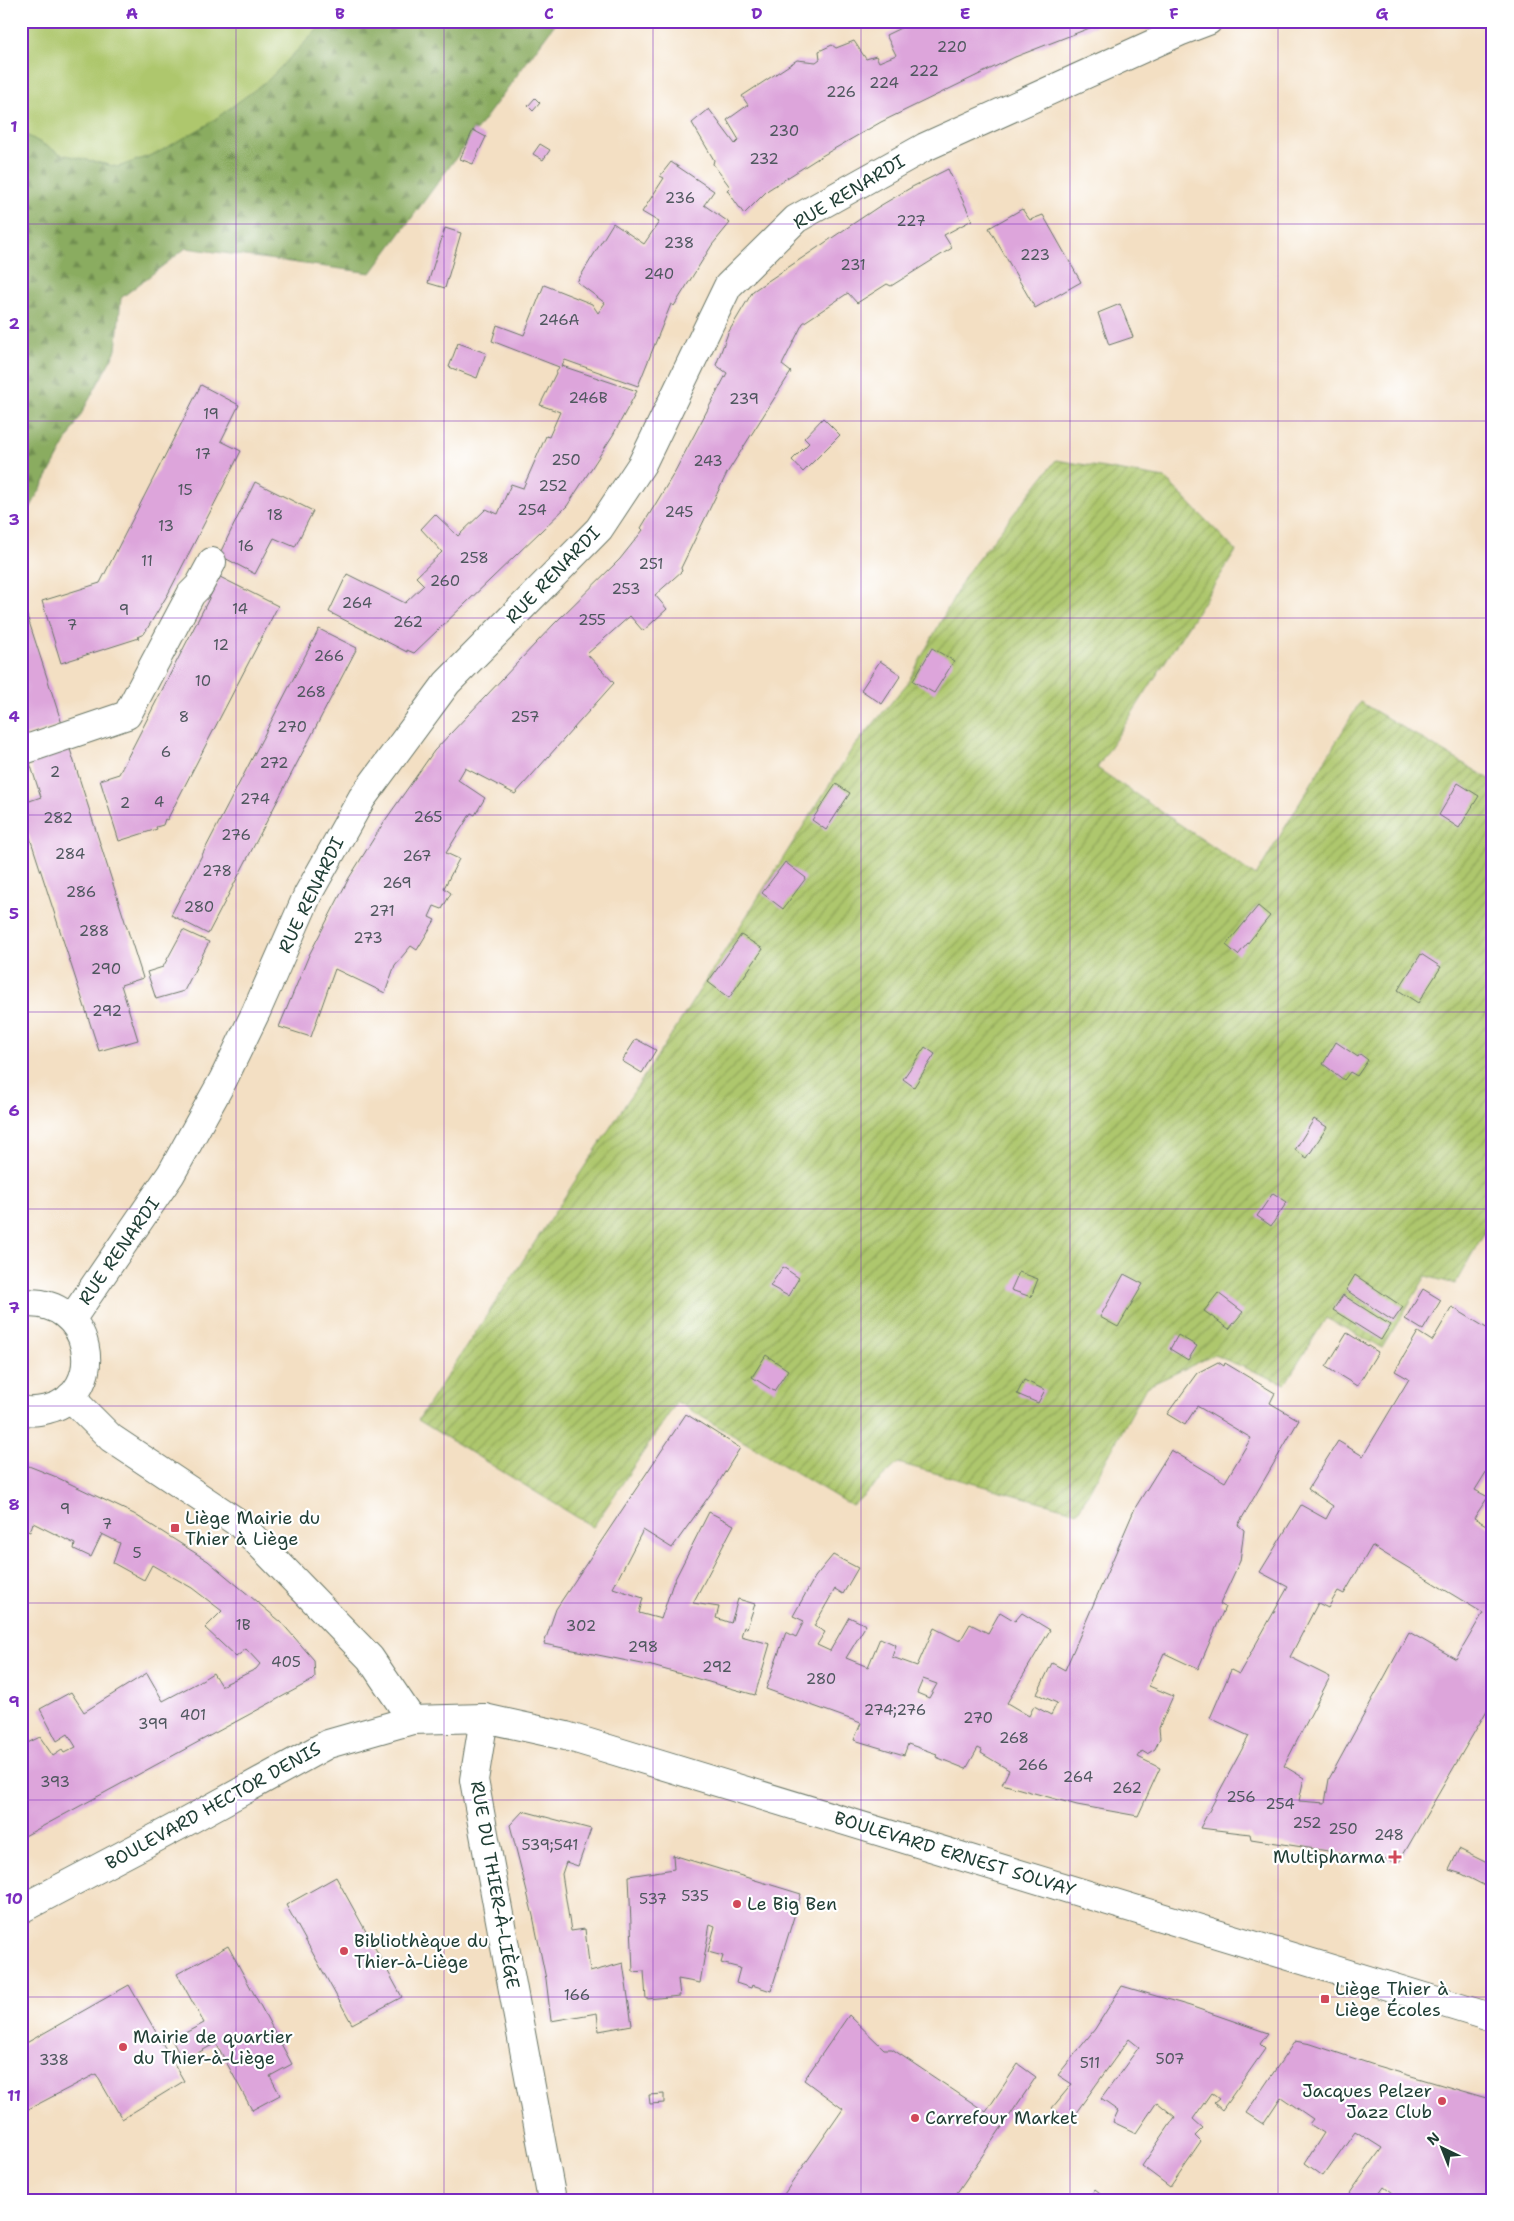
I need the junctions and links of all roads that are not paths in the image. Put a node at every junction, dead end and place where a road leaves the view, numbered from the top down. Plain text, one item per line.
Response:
1 (1208, 21) edge
2 (212, 562) dead end
3 (21, 750) edge
4 (22, 1303) edge
5 (72, 1320) junction
6 (70, 1397) junction
7 (21, 1410) edge
8 (484, 1718) junction
9 (412, 1720) junction
10 (21, 1909) edge
11 (1493, 2018) edge
12 (552, 2200) edge

1 - 5 street, RUE RENARDI
2 - 3 street
4 - 5 street
5 - 6 street
6 - 7 street
6 - 9 street
8 - 9 street, BOULEVARD ERNEST SOLVAY
8 - 11 street, BOULEVARD ERNEST SOLVAY
8 - 12 street, RUE DU THIER-À-LIÈGE
9 - 10 street, BOULEVARD HECTOR DENIS

